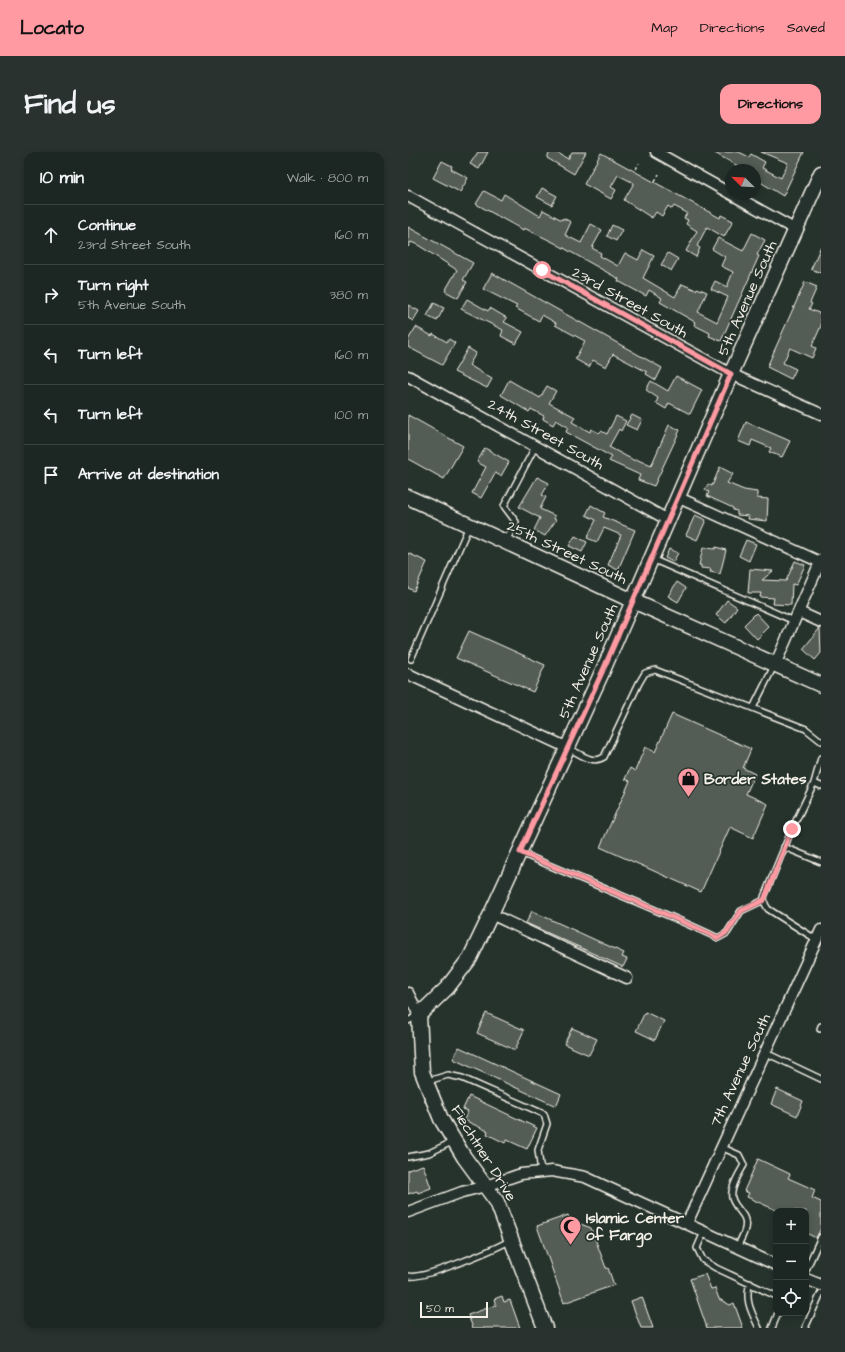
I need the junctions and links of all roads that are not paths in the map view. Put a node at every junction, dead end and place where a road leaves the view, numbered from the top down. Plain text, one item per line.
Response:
1 (656, 152) edge
2 (821, 173) edge
3 (725, 191) edge
4 (408, 196) edge
5 (742, 200) edge
6 (796, 230) junction
7 (731, 374) junction
8 (408, 376) edge
9 (821, 414) edge
10 (536, 446) junction
11 (408, 497) edge
12 (677, 497) junction
13 (668, 520) junction
14 (470, 525) junction
15 (505, 542) junction
16 (651, 559) junction
17 (821, 561) edge
18 (633, 601) junction
19 (796, 616) junction
20 (821, 622) edge
21 (411, 659) dead end
22 (774, 665) junction
23 (408, 674) edge
24 (821, 686) edge
25 (753, 708) junction
26 (821, 741) edge
27 (568, 748) junction
28 (821, 758) edge
29 (814, 783) junction
30 (821, 786) edge
31 (784, 847) junction
32 (520, 852) junction
33 (821, 862) edge
34 (764, 900) junction
35 (491, 914) junction
36 (820, 937) edge
37 (627, 978) dead end
38 (408, 993) edge
39 (414, 1018) edge
40 (764, 1052) junction
41 (821, 1079) edge
42 (426, 1081) junction
43 (454, 1140) junction
44 (721, 1147) junction
45 (408, 1157) edge
46 (541, 1172) junction
47 (486, 1186) junction
48 (408, 1212) edge
49 (687, 1223) junction
50 (704, 1232) junction
51 (821, 1237) edge
52 (512, 1240) junction
53 (737, 1247) junction
54 (809, 1263) edge
55 (773, 1264) edge
56 (408, 1276) edge
57 (808, 1280) edge
58 (750, 1283) junction
59 (821, 1286) edge
60 (821, 1293) edge
61 (773, 1294) edge
62 (777, 1316) edge
63 (545, 1328) edge
64 (759, 1328) edge
65 (772, 1328) edge
66 (805, 1328) edge

1 - 3 street
2 - 6 street, 5th Avenue South
4 - 7 street, 23rd Street South
5 - 6 street
6 - 7 street, 5th Avenue South
7 - 9 street, 23rd Street South
7 - 12 street, 5th Avenue South
8 - 10 street, 24th Street South
10 - 13 street, 24th Street South
10 - 15 lane
11 - 14 street, 25th Street South
12 - 13 street, 5th Avenue South
12 - 17 street
13 - 16 street, 5th Avenue South
14 - 15 street, 25th Street South
14 - 21 lane
15 - 18 street, 25th Street South
16 - 18 street, 5th Avenue South
16 - 19 lane
17 - 19 street
18 - 22 street, 25th Street South
18 - 27 street, 5th Avenue South
19 - 20 street
19 - 22 street
22 - 24 street, 25th Street South
22 - 25 lane
23 - 27 street
25 - 26 lane
25 - 27 lane
27 - 32 street, 5th Avenue South
28 - 29 lane
29 - 30 lane
29 - 31 lane
31 - 33 lane
31 - 34 lane
32 - 34 lane
32 - 35 street, 5th Avenue South
34 - 36 lane
35 - 37 street
35 - 39 street, 5th Avenue South
36 - 40 street, 7th Avenue South
38 - 39 street
39 - 42 street, Fiechtner Drive
40 - 41 lane
40 - 44 street, 7th Avenue South
42 - 43 street, Fiechtner Drive
42 - 46 lane
43 - 45 lane
43 - 47 street, Fiechtner Drive
44 - 49 street, 7th Avenue South
44 - 53 lane
46 - 47 street
46 - 49 street
47 - 48 street
47 - 52 street, Fiechtner Drive
49 - 50 street
50 - 53 street
50 - 58 lane
51 - 54 lane
52 - 56 lane
52 - 63 street, Fiechtner Drive
53 - 55 street
57 - 59 street
58 - 61 lane
58 - 64 lane
60 - 66 lane
62 - 65 lane

